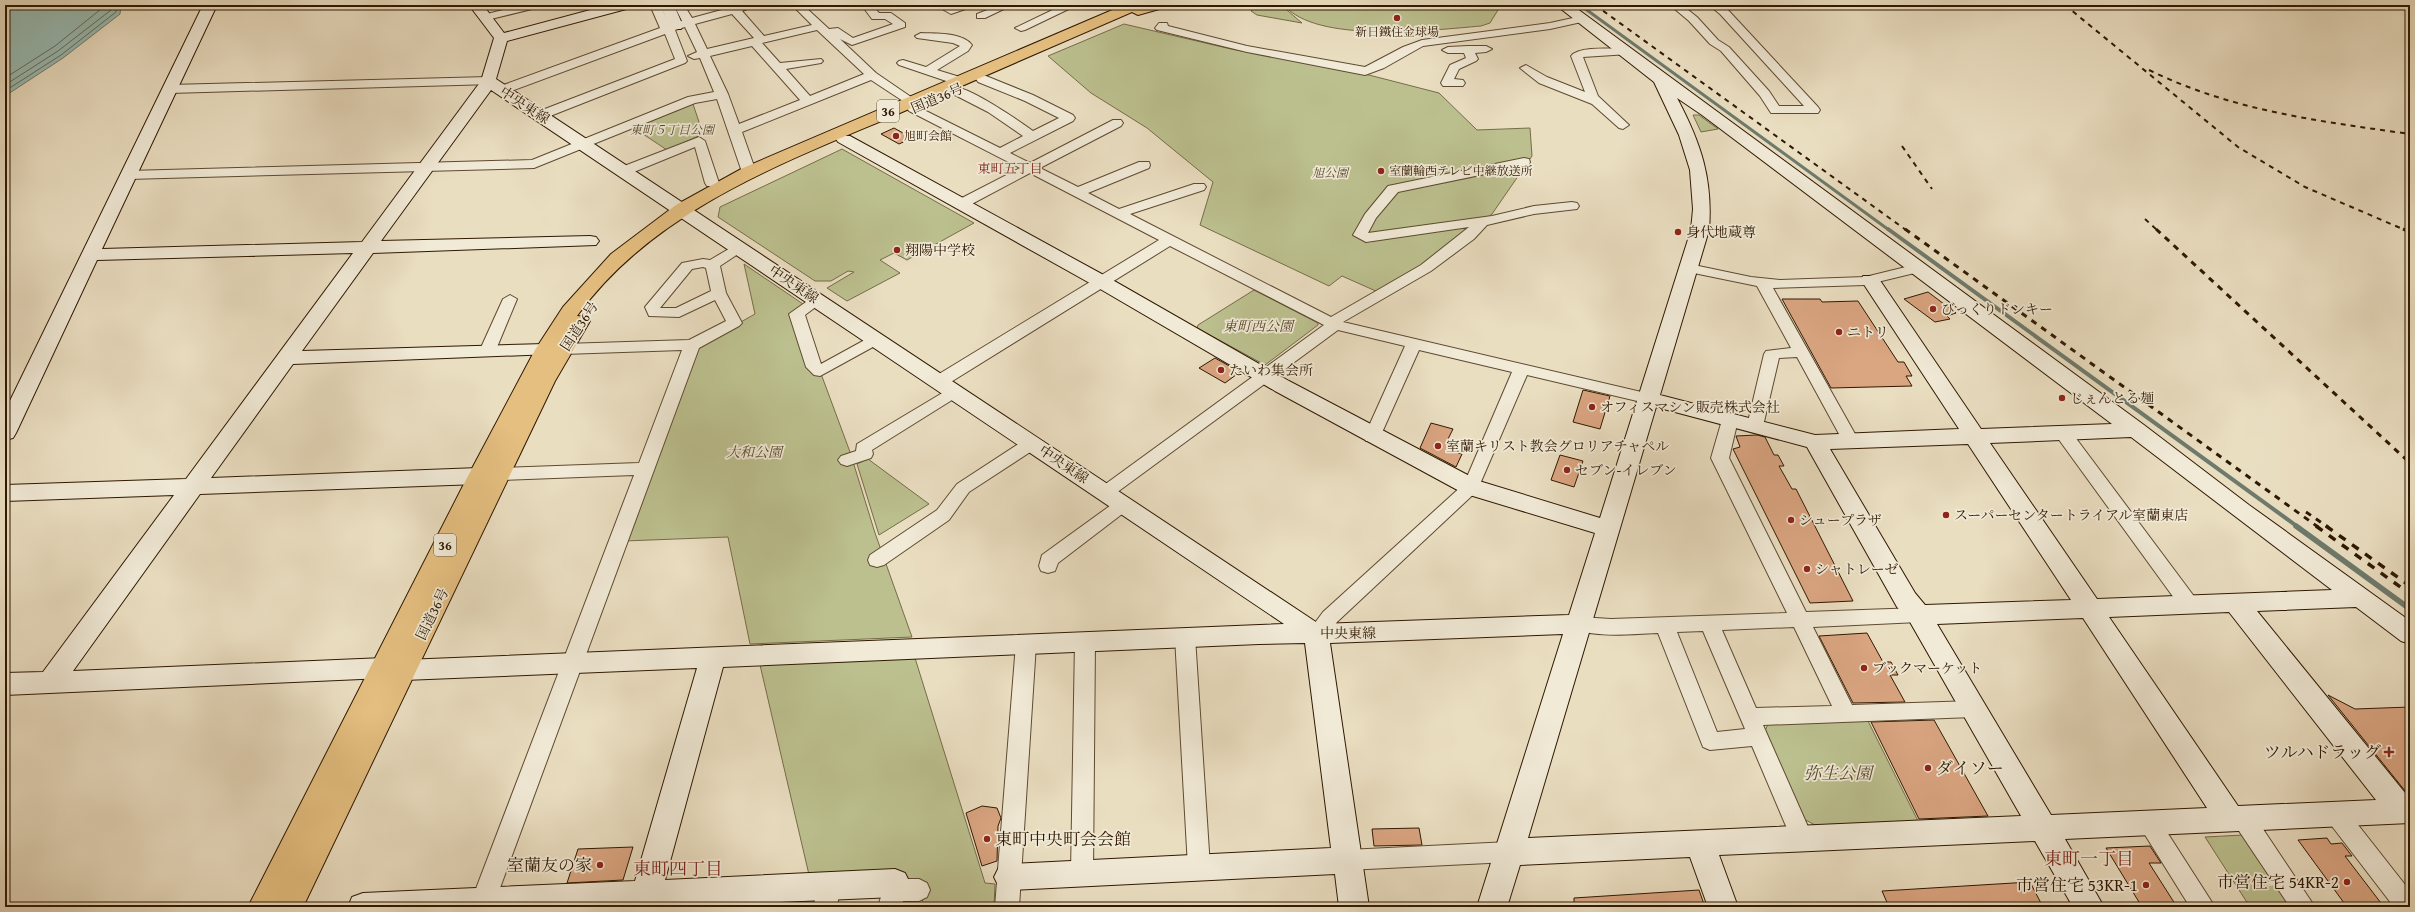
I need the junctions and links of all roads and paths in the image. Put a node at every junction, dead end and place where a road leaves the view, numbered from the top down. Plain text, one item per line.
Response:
1 (210, 5) edge
2 (476, 5) edge
3 (536, 5) edge
4 (625, 5) edge
5 (655, 5) edge
6 (667, 5) edge
7 (679, 5) edge
8 (752, 5) edge
9 (797, 5) edge
10 (940, 5) edge
11 (972, 5) edge
12 (999, 5) edge
13 (1072, 5) edge
14 (1122, 5) edge
15 (1152, 5) edge
16 (1158, 5) edge
17 (1563, 5) edge
18 (1675, 5) edge
19 (1714, 5) edge
20 (868, 7) dead end
21 (1137, 8) edge
22 (734, 10) junction
23 (981, 16) dead end
24 (487, 17) junction
25 (1582, 19) junction
26 (1098, 21) junction
27 (1163, 24) dead end
28 (675, 26) junction
29 (823, 28) junction
30 (1021, 28) dead end
31 (921, 36) dead end
32 (502, 38) junction
33 (758, 41) junction
34 (1412, 46) junction
35 (1468, 49) junction
36 (1486, 49) dead end
37 (1625, 52) junction
38 (705, 54) junction
39 (681, 60) junction
40 (817, 61) dead end
41 (903, 62) dead end
42 (779, 67) junction
43 (1526, 68) dead end
44 (930, 69) junction
45 (872, 75) junction
46 (982, 79) junction
47 (1660, 79) junction
48 (823, 81) dead end
49 (1459, 83) dead end
50 (495, 85) junction
51 (957, 86) junction
52 (170, 89) junction
53 (831, 92) junction
54 (722, 94) junction
55 (808, 101) junction
56 (1596, 101) junction
57 (911, 105) junction
58 (541, 115) junction
59 (1117, 123) dead end
60 (1623, 125) dead end
61 (736, 130) junction
62 (1032, 136) junction
63 (844, 139) junction
64 (585, 144) junction
65 (1001, 152) junction
66 (1524, 162) dead end
67 (1144, 165) dead end
68 (424, 167) junction
69 (1031, 169) junction
70 (624, 170) junction
71 (749, 172) junction
72 (128, 175) junction
73 (712, 183) dead end
74 (1199, 187) dead end
75 (1078, 192) junction
76 (961, 204) junction
77 (1572, 206) dead end
78 (686, 212) junction
79 (1120, 213) junction
80 (1482, 221) junction
81 (1170, 239) junction
82 (590, 241) dead end
83 (739, 247) junction
84 (367, 248) junction
85 (90, 255) junction
86 (713, 265) junction
87 (1690, 268) junction
88 (1918, 268) junction
89 (1870, 280) junction
90 (1102, 282) junction
91 (1763, 283) junction
92 (719, 294) junction
93 (510, 299) dead end
94 (818, 300) junction
95 (1335, 325) junction
96 (877, 340) junction
97 (1414, 344) junction
98 (692, 345) junction
99 (554, 350) junction
100 (487, 352) junction
101 (1802, 352) junction
102 (286, 358) junction
103 (1522, 368) junction
104 (1263, 376) junction
105 (947, 386) junction
106 (1650, 399) junction
107 (1730, 420) junction
108 (1755, 426) junction
109 (2136, 430) junction
110 (5, 433) edge
111 (2063, 434) junction
112 (1372, 436) junction
113 (1975, 437) junction
114 (1851, 440) junction
115 (1815, 442) junction
116 (1032, 443) junction
117 (847, 460) dead end
118 (644, 469) junction
119 (490, 475) junction
120 (193, 485) junction
121 (1471, 488) junction
122 (1106, 492) junction
123 (5, 493) edge
124 (1124, 504) junction
125 (1609, 529) junction
126 (877, 560) dead end
127 (1048, 566) dead end
128 (2360, 598) junction
129 (2235, 602) junction
130 (2189, 604) junction
131 (2089, 608) junction
132 (1919, 615) junction
133 (1800, 619) junction
134 (1709, 623) junction
135 (1580, 624) junction
136 (1665, 625) junction
137 (1316, 634) junction
138 (2410, 634) edge
139 (1185, 637) junction
140 (1085, 641) junction
141 (1026, 644) junction
142 (713, 656) junction
143 (572, 663) junction
144 (394, 669) junction
145 (50, 682) junction
146 (5, 684) edge
147 (1973, 709) junction
148 (1846, 713) junction
149 (1750, 717) junction
150 (1759, 737) junction
151 (2336, 814) junction
152 (2407, 814) edge
153 (2236, 818) junction
154 (2148, 822) junction
155 (2042, 827) junction
156 (1802, 838) junction
157 (1700, 844) junction
158 (1509, 852) junction
159 (1347, 860) junction
160 (1199, 868) junction
161 (1082, 873) junction
162 (1009, 877) junction
163 (899, 892) edge
164 (827, 896) edge
165 (643, 900) edge
166 (613, 901) edge
167 (540, 903) edge
168 (482, 904) edge
169 (262, 907) edge
170 (288, 907) edge
171 (363, 907) edge
172 (1007, 907) edge
173 (1354, 907) edge
174 (1492, 907) edge
175 (1723, 907) edge
176 (2089, 907) edge
177 (2203, 907) edge
178 (2304, 907) edge
179 (2408, 907) edge

1 - 52 street
2 - 24 street
3 - 24 street
4 - 32 street
5 - 28 street
6 - 28 street
7 - 28 street
8 - 22 street
9 - 29 street
10 - 11 street
12 - 23 street
13 - 30 street
14 - 26 highway
15 - 21 highway, 36
16 - 21 highway
17 - 25 street
18 - 19 street
20 - 29 street
21 - 26 highway, 36
21 - 46 highway, 国道36号 / 36
22 - 28 street
22 - 33 street
24 - 32 street
25 - 34 street
25 - 37 street
26 - 51 highway, 国道36号 / 36
27 - 34 street
28 - 38 street
28 - 39 street
28 - 50 street
29 - 33 street
29 - 45 street
31 - 44 street
32 - 50 street, 中央東線
33 - 38 street
33 - 42 street
34 - 35 street
35 - 36 street
35 - 49 street
37 - 47 street
37 - 56 street
38 - 39 street
38 - 54 street
39 - 58 street
40 - 42 street
41 - 44 street
42 - 55 street
43 - 56 street
44 - 51 street
45 - 53 street
45 - 57 street
46 - 51 highway, 国道36号 / 36
46 - 62 street
47 - 87 street
47 - 88 street
48 - 53 street
50 - 52 street
50 - 58 street, 中央東線
50 - 68 street
51 - 57 highway, 国道36号 / 36
51 - 62 street
52 - 72 street
53 - 55 street
54 - 61 street
54 - 64 street
55 - 61 street
56 - 60 street
57 - 63 highway, 国道36号 / 36
57 - 65 street
57 - 71 highway, 国道36号 / 36
58 - 64 street, 中央東線
59 - 69 street
61 - 71 street
62 - 65 street
63 - 76 street
63 - 78 highway, 国道36号 / 36
64 - 68 street
64 - 70 street, 中央東線
65 - 69 street
66 - 80 street
67 - 75 street
68 - 72 street
68 - 84 street
69 - 75 street
69 - 76 street
70 - 73 street
70 - 78 street, 中央東線
71 - 78 highway, 国道36号 / 36
72 - 85 street
74 - 79 street
75 - 79 street
76 - 90 street
77 - 80 street
78 - 83 street, 中央東線
78 - 99 highway, 国道36号 / 36
79 - 81 street
80 - 95 street
81 - 90 street
81 - 95 street
82 - 84 street
83 - 86 street
83 - 94 street, 中央東線
84 - 85 street
84 - 102 street
85 - 110 street
86 - 92 street
86 - 92 street
87 - 91 street
87 - 106 street
88 - 89 street
88 - 109 street
89 - 91 street
89 - 113 street
90 - 104 street
90 - 105 street
91 - 101 street
92 - 98 street
93 - 100 street
94 - 96 street, 中央東線
94 - 96 street
95 - 97 street
95 - 104 street
96 - 105 street, 中央東線
97 - 103 street
97 - 112 street
98 - 99 street
98 - 118 street
99 - 100 street
99 - 119 highway, 国道36号 / 36
100 - 102 street
101 - 108 street
101 - 114 street
102 - 120 street
103 - 106 street
103 - 121 street
104 - 112 street
104 - 122 street
105 - 116 street, 中央東線
105 - 117 street
106 - 107 street
106 - 125 street
107 - 108 street
107 - 133 street
108 - 115 street
109 - 111 street
109 - 128 street
111 - 113 street
111 - 130 street
112 - 121 street
113 - 114 street
113 - 131 street
114 - 115 street
115 - 132 street
116 - 122 street, 中央東線
116 - 126 street
118 - 119 street
118 - 143 street
119 - 120 street
119 - 144 highway, 国道36号 / 36
120 - 123 street
120 - 145 street
121 - 125 street
121 - 137 street
122 - 124 street, 中央東線
124 - 127 street
124 - 137 street, 中央東線
125 - 135 street
128 - 129 street
128 - 138 street
129 - 130 street
129 - 152 street
130 - 131 street
131 - 132 street
131 - 153 street
132 - 133 street
132 - 147 street
133 - 134 street
133 - 148 street
134 - 136 street
134 - 149 street
135 - 136 street
135 - 137 street, 中央東線
135 - 158 street
136 - 150 street
137 - 139 street
137 - 159 street
139 - 140 street
139 - 160 street
140 - 141 street
140 - 161 street
141 - 142 street
141 - 162 street
142 - 143 street
142 - 165 street
143 - 144 street
143 - 168 street
144 - 145 street
144 - 169 highway, 国道36号 / 36
144 - 170 highway, 国道36号 / 36
145 - 146 street
147 - 148 street
147 - 155 street
148 - 149 street
149 - 150 street
150 - 156 street
151 - 152 street
151 - 153 street
151 - 179 street
153 - 154 street
153 - 178 street
154 - 155 street
154 - 177 street
155 - 156 street
155 - 176 street
156 - 157 street
157 - 158 street
157 - 175 street
158 - 159 street
158 - 174 street
159 - 160 street
159 - 173 street
160 - 161 street
161 - 162 street
162 - 172 street
163 - 164 street
164 - 165 street
165 - 166 street
166 - 167 street
167 - 168 street
168 - 171 street

